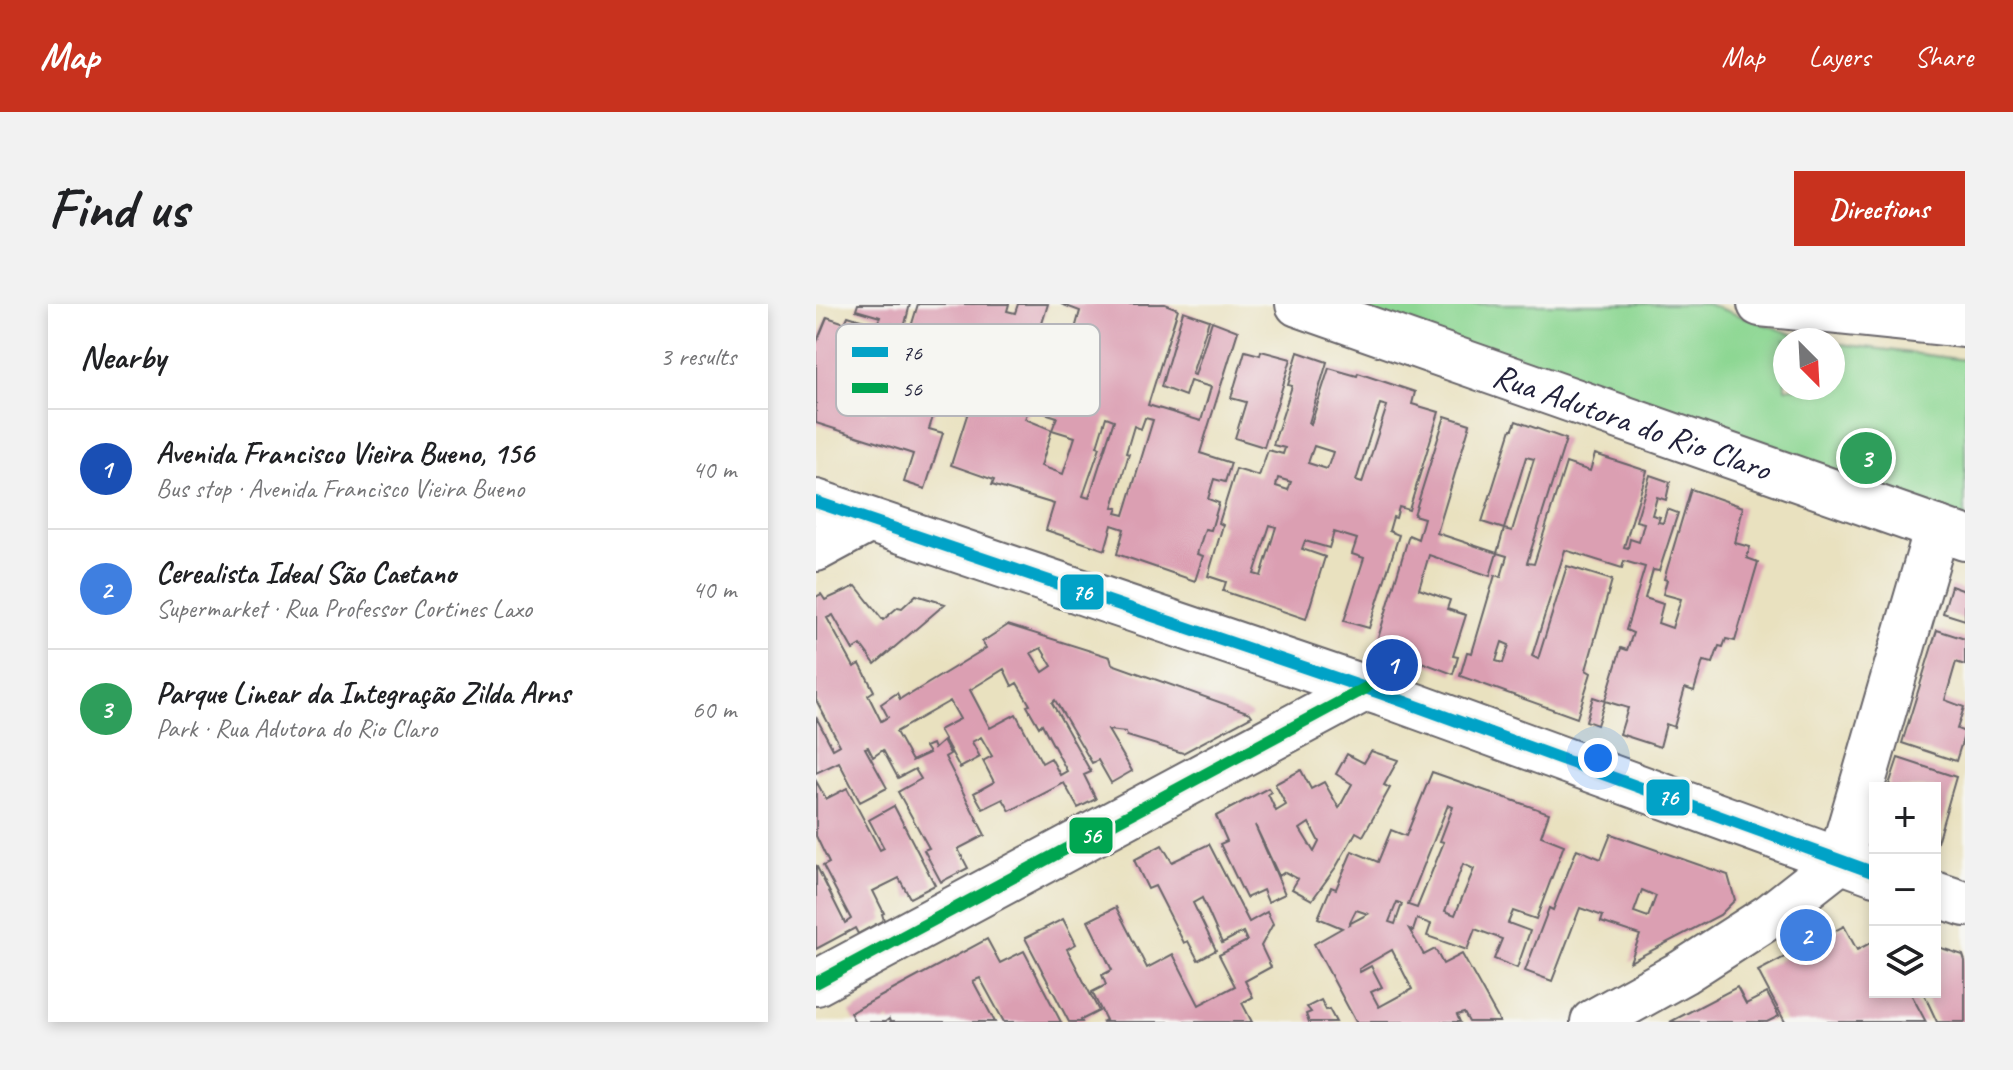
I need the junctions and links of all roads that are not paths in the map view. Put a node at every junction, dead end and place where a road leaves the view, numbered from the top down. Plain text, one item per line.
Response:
1 (1298, 304) edge
2 (1760, 304) edge
3 (1892, 311) edge
4 (1965, 325) edge
5 (816, 502) edge
6 (868, 521) junction
7 (1951, 533) edge
8 (816, 549) edge
9 (1366, 688) junction
10 (1858, 867) edge
11 (1941, 896) edge
12 (1965, 904) edge
13 (816, 983) edge
14 (1593, 1022) edge

1 - 7 street, Rua Adutora do Rio Claro
2 - 3 street
3 - 4 street
5 - 6 street
6 - 8 street
6 - 9 street
7 - 10 street
9 - 10 street
9 - 13 street
10 - 14 street
11 - 12 street

